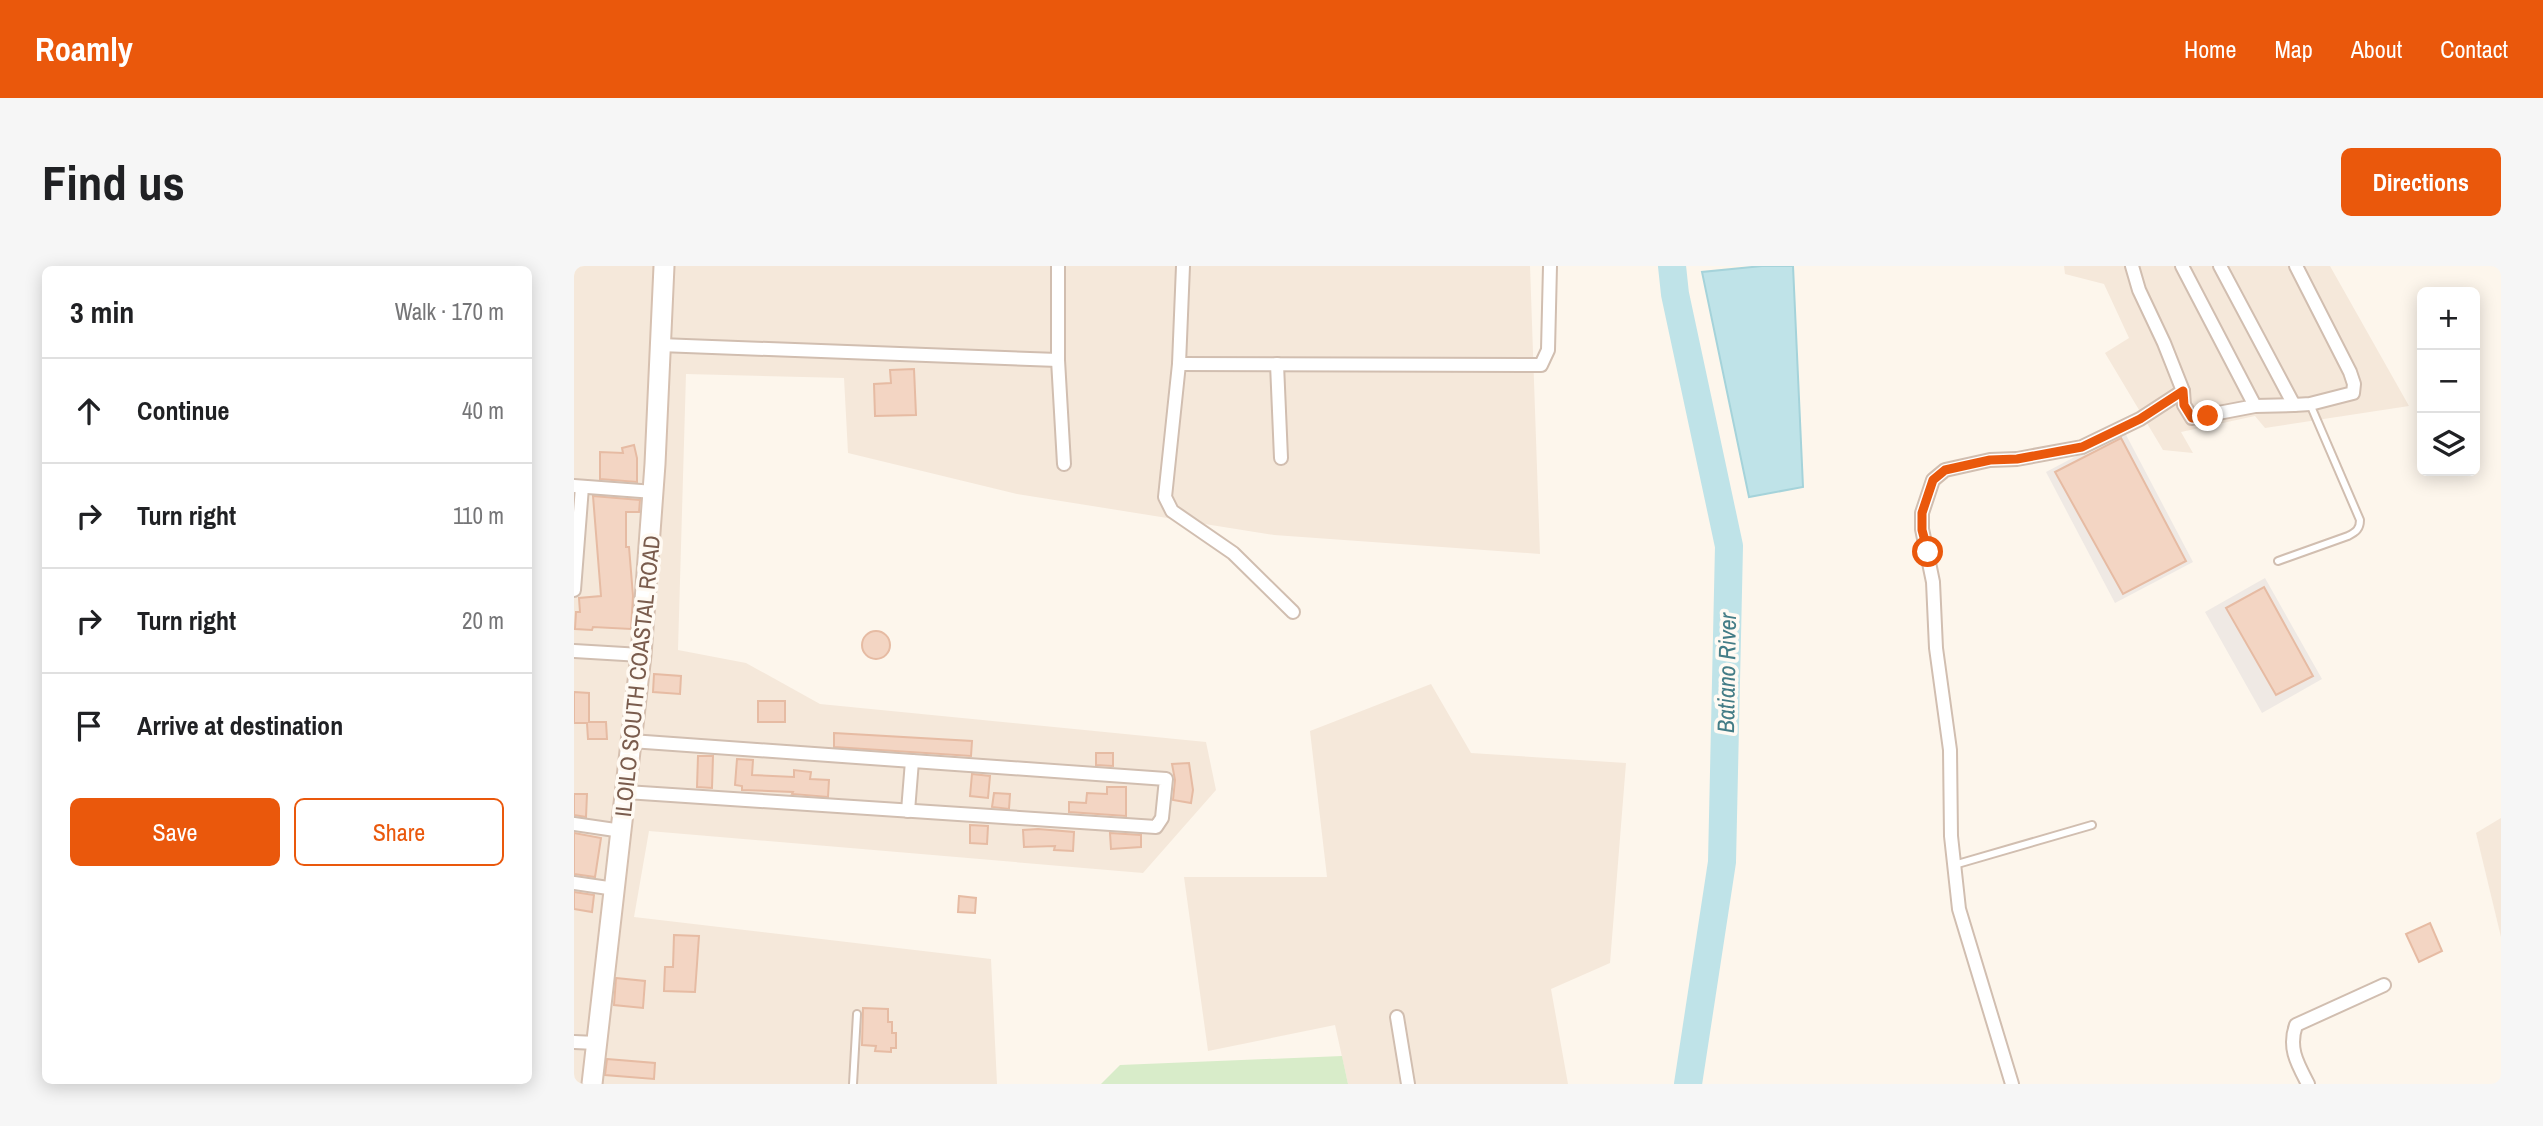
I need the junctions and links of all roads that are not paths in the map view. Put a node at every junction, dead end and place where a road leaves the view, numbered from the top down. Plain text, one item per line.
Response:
1 (664, 266) edge
2 (1058, 266) edge
3 (1183, 266) edge
4 (1550, 266) edge
5 (2132, 266) edge
6 (2182, 266) edge
7 (2220, 266) edge
8 (2296, 266) edge
9 (660, 345) junction
10 (1058, 360) junction
11 (1179, 364) junction
12 (1277, 364) junction
13 (2183, 391) junction
14 (2310, 404) junction
15 (2294, 405) junction
16 (2255, 407) junction
17 (1280, 458) dead end
18 (1065, 464) dead end
19 (578, 486) edge
20 (654, 492) junction
21 (2278, 561) dead end
22 (574, 590) edge
23 (1293, 612) dead end
24 (574, 651) edge
25 (641, 655) junction
26 (631, 741) junction
27 (912, 761) junction
28 (626, 792) junction
29 (908, 811) junction
30 (574, 824) edge
31 (2092, 825) dead end
32 (622, 831) junction
33 (1954, 865) junction
34 (574, 883) edge
35 (615, 889) junction
36 (2384, 985) dead end
37 (857, 1014) dead end
38 (1396, 1017) dead end
39 (574, 1042) edge
40 (596, 1043) junction
41 (592, 1084) edge
42 (853, 1084) edge
43 (1408, 1084) edge
44 (2012, 1084) edge
45 (2308, 1084) edge

1 - 9 street, ILOILO SOUTH COASTAL ROAD
2 - 10 street
3 - 11 street
4 - 12 street
5 - 13 street
6 - 16 street
7 - 15 street
8 - 14 street
9 - 10 street
9 - 20 street, ILOILO SOUTH COASTAL ROAD
10 - 18 street
11 - 12 street
11 - 23 street
12 - 17 street
13 - 16 street
13 - 33 street
14 - 15 street
14 - 21 lane
15 - 16 street
19 - 20 street
19 - 22 street
20 - 25 street, ILOILO SOUTH COASTAL ROAD
24 - 25 street
25 - 26 street, ILOILO SOUTH COASTAL ROAD
26 - 27 street
26 - 28 street, ILOILO SOUTH COASTAL ROAD
27 - 29 street
27 - 29 street
28 - 29 street
28 - 32 street, ILOILO SOUTH COASTAL ROAD
30 - 32 street
31 - 33 lane
32 - 35 street, ILOILO SOUTH COASTAL ROAD
33 - 44 street
34 - 35 street
35 - 40 street, ILOILO SOUTH COASTAL ROAD
36 - 45 street
37 - 42 lane
38 - 43 street
39 - 40 street
40 - 41 street, ILOILO SOUTH COASTAL ROAD

